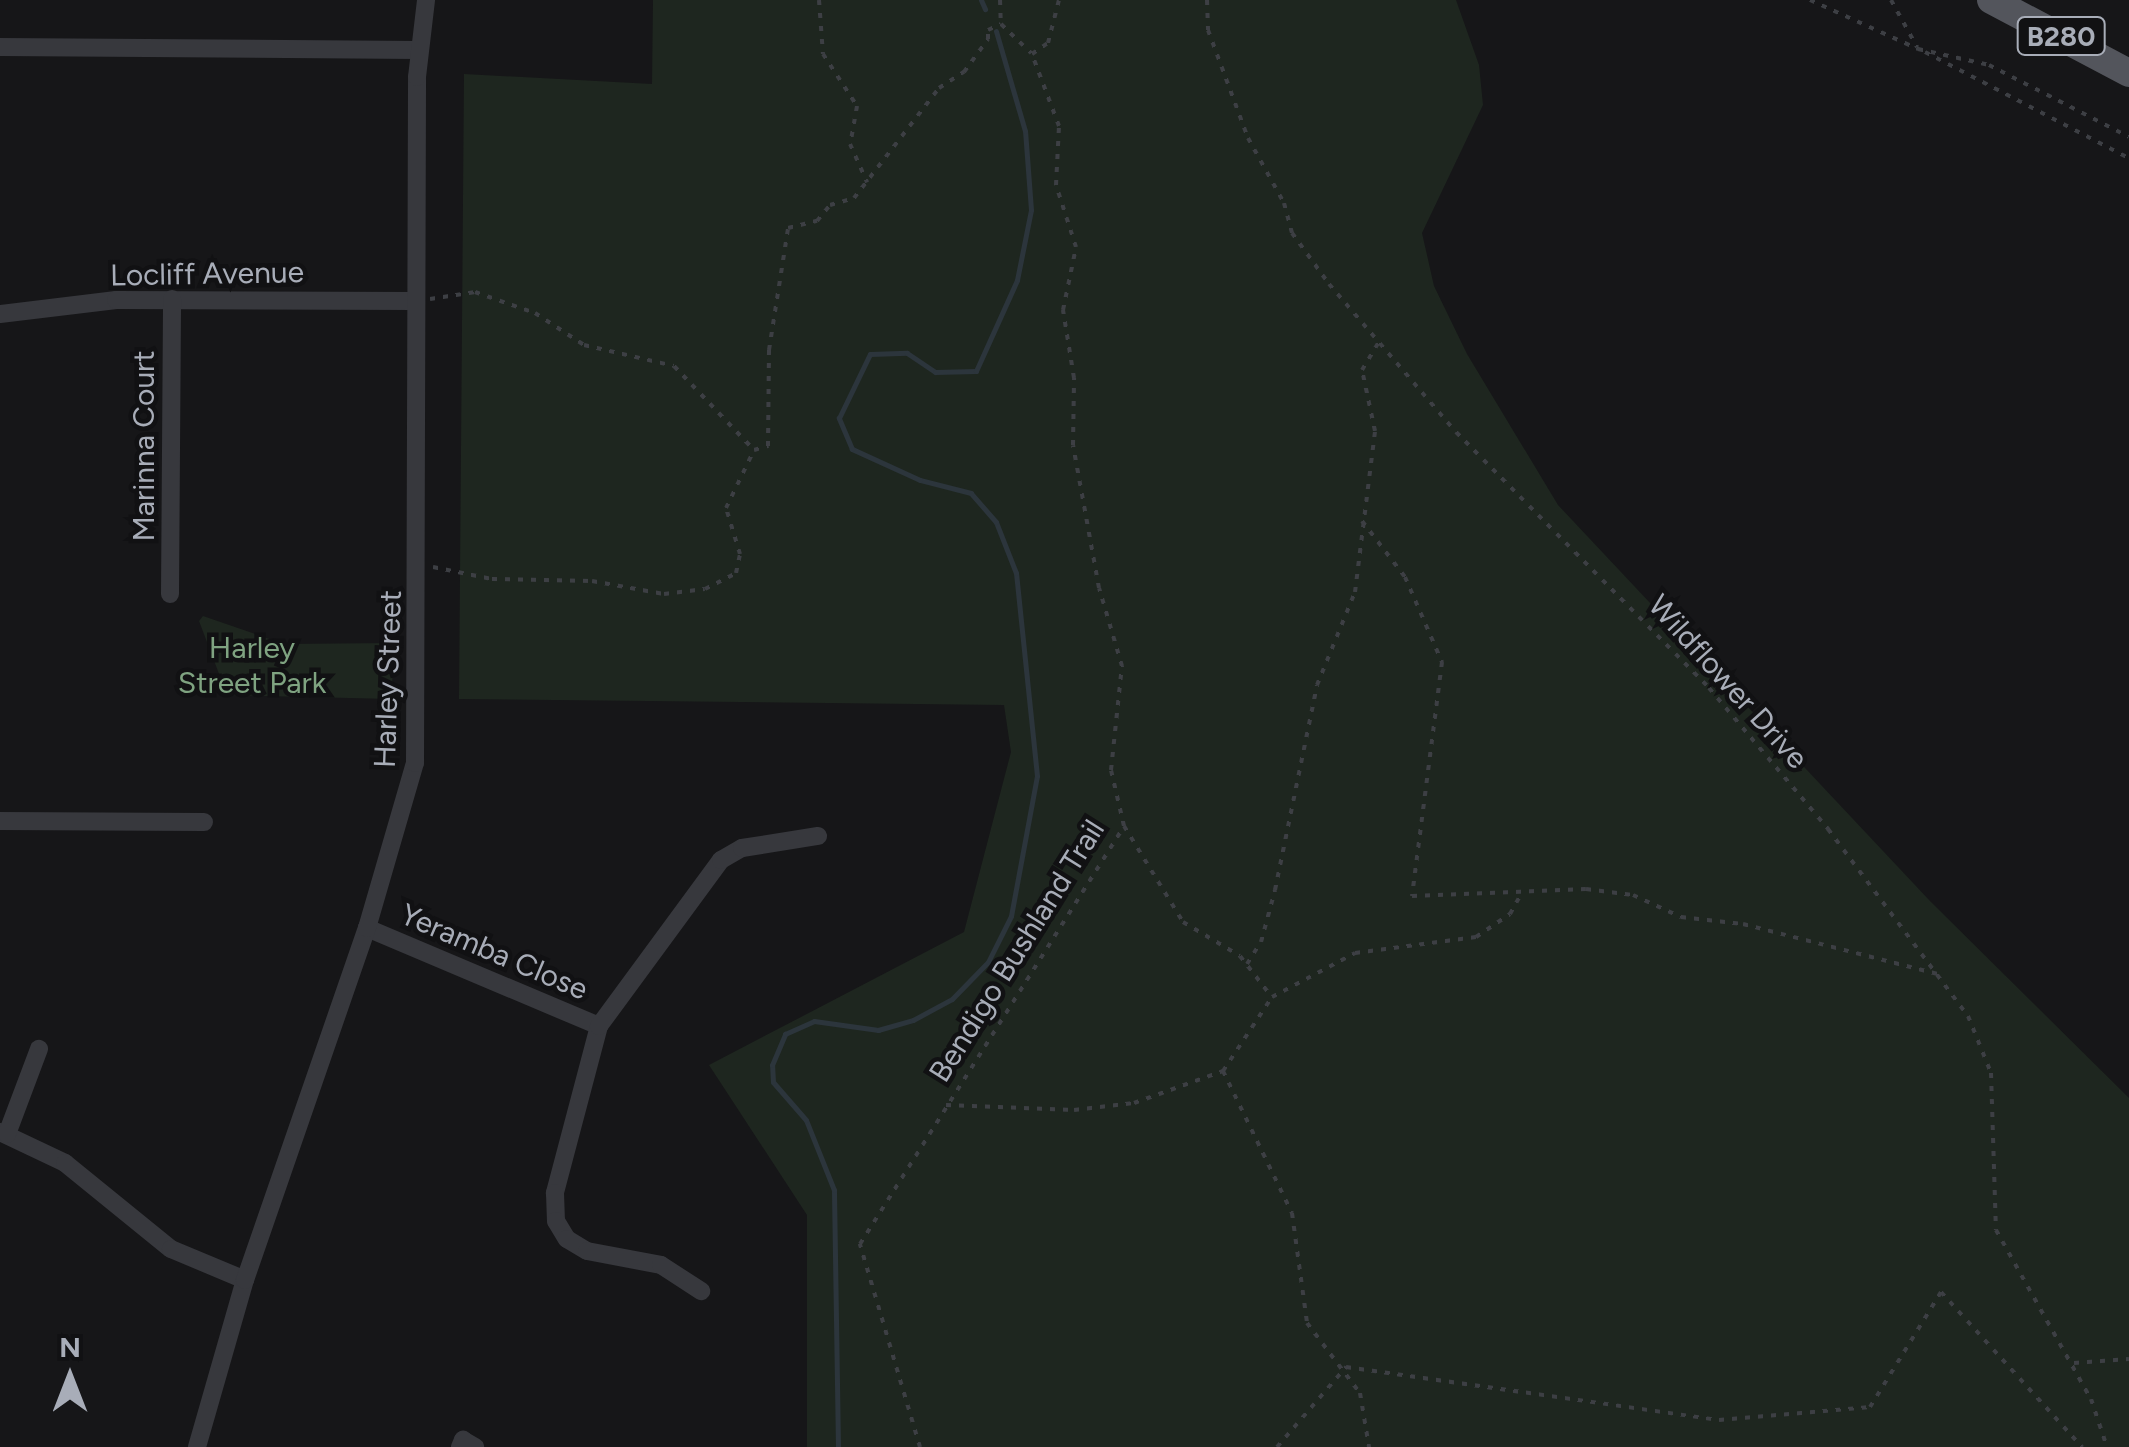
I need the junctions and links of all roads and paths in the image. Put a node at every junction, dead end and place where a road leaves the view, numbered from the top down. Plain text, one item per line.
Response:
1 (426, 0) edge
2 (820, 0) edge
3 (1000, 0) edge
4 (1058, 0) edge
5 (1206, 0) edge
6 (1810, 0) edge
7 (1891, 0) edge
8 (1992, 0) edge
9 (1001, 24) junction
10 (0, 47) edge
11 (1918, 49) junction
12 (418, 50) junction
13 (1032, 54) junction
14 (2129, 73) edge
15 (2129, 137) edge
16 (2129, 158) edge
17 (867, 182) junction
18 (172, 300) junction
19 (416, 302) junction
20 (0, 314) edge
21 (1380, 340) junction
22 (754, 450) junction
23 (1362, 521) junction
24 (419, 564) junction
25 (170, 594) dead end
26 (0, 821) edge
27 (204, 822) dead end
28 (1124, 826) junction
29 (818, 836) dead end
30 (1520, 896) junction
31 (366, 928) junction
32 (1247, 964) junction
33 (1938, 974) junction
34 (1272, 997) junction
35 (599, 1026) junction
36 (39, 1050) dead end
37 (1223, 1071) junction
38 (946, 1105) junction
39 (3, 1133) edge
40 (245, 1280) junction
41 (701, 1292) dead end
42 (2129, 1359) edge
43 (2072, 1363) junction
44 (1346, 1367) junction
45 (197, 1447) edge
46 (460, 1447) edge
47 (475, 1447) edge
48 (920, 1447) edge
49 (1277, 1447) edge
50 (1369, 1447) edge
51 (2082, 1447) edge
52 (2107, 1447) edge

1 - 12 street, Harley Street
2 - 17 path
3 - 9 path
4 - 13 path
5 - 21 path, Wildflower Drive
6 - 11 path
7 - 11 path
8 - 14 main road, B280
9 - 13 path
9 - 17 path
10 - 12 street
11 - 15 path
11 - 16 path
12 - 19 street, Harley Street
13 - 28 path, Bendigo Bushland Trail
17 - 22 path
18 - 19 street, Locliff Avenue
18 - 20 street, Locliff Avenue
18 - 25 street, Marinna Court
19 - 22 path
19 - 24 street, Harley Street
21 - 23 path
21 - 33 path, Wildflower Drive
22 - 24 path
23 - 30 path
23 - 32 path
24 - 31 street, Harley Street
26 - 27 street
28 - 32 path
28 - 38 path, Bendigo Bushland Trail
29 - 35 street, Yeramba Close
30 - 33 path
30 - 34 path
31 - 35 street, Yeramba Close
31 - 40 street, Harley Street
32 - 34 path
33 - 43 path, Wildflower Drive
34 - 37 path
35 - 41 street, Yeramba Close
36 - 39 street
37 - 38 path
37 - 44 path
38 - 48 path, Bendigo Bushland Trail
39 - 40 street
40 - 45 street, Harley Street
42 - 43 path
43 - 52 path, Wildflower Drive
44 - 49 path
44 - 50 path
44 - 51 path
46 - 47 street

